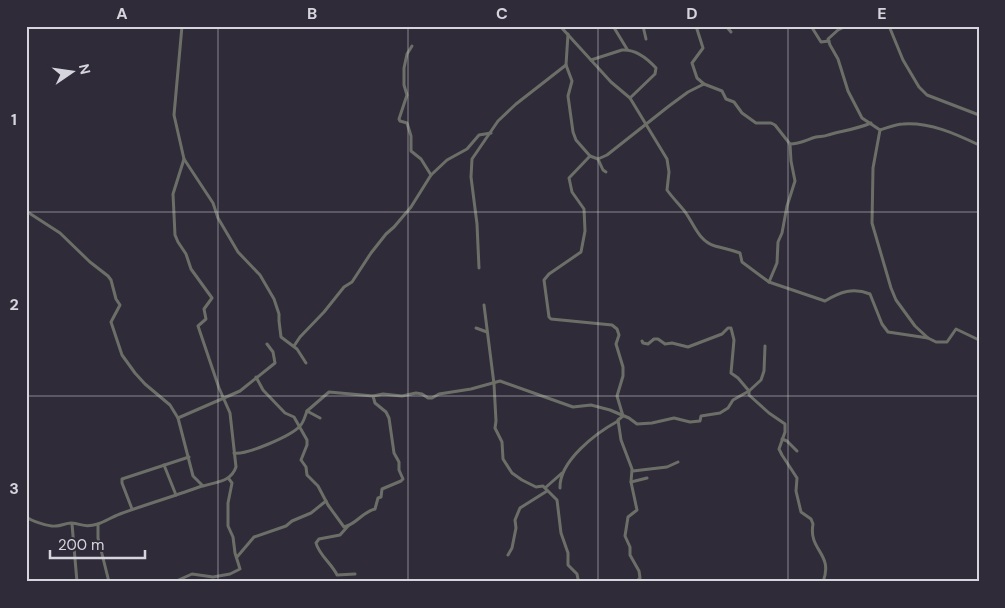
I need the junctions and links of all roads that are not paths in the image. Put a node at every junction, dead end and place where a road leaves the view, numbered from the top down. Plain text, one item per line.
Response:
1 (182, 26) edge
2 (560, 26) edge
3 (613, 26) edge
4 (643, 26) edge
5 (696, 26) edge
6 (726, 26) edge
7 (811, 26) edge
8 (846, 26) edge
9 (889, 26) edge
10 (731, 32) dead end
11 (568, 34) junction
12 (646, 39) dead end
13 (829, 41) junction
14 (412, 46) dead end
15 (627, 50) junction
16 (591, 60) junction
17 (566, 65) junction
18 (704, 84) junction
19 (630, 98) junction
20 (979, 115) edge
21 (870, 123) junction
22 (646, 124) junction
23 (880, 130) junction
24 (491, 133) junction
25 (790, 144) junction
26 (979, 145) edge
27 (590, 156) junction
28 (184, 159) junction
29 (598, 159) junction
30 (606, 172) dead end
31 (431, 175) junction
32 (26, 211) edge
33 (479, 268) dead end
34 (769, 282) junction
35 (484, 305) dead end
36 (476, 328) dead end
37 (487, 332) junction
38 (928, 338) junction
39 (979, 340) edge
40 (642, 341) dead end
41 (267, 344) dead end
42 (294, 346) junction
43 (765, 346) dead end
44 (306, 363) dead end
45 (256, 377) junction
46 (494, 384) junction
47 (748, 391) junction
48 (373, 396) junction
49 (224, 397) junction
50 (307, 411) junction
51 (623, 416) junction
52 (178, 418) junction
53 (320, 418) dead end
54 (618, 420) junction
55 (300, 427) junction
56 (782, 439) junction
57 (797, 451) dead end
58 (234, 453) junction
59 (189, 457) junction
60 (678, 462) dead end
61 (164, 465) junction
62 (633, 471) junction
63 (562, 473) junction
64 (647, 478) dead end
65 (229, 479) junction
66 (631, 482) junction
67 (203, 486) junction
68 (560, 488) dead end
69 (546, 489) junction
70 (176, 495) junction
71 (326, 501) junction
72 (132, 509) junction
73 (26, 517) edge
74 (72, 524) junction
75 (98, 524) junction
76 (348, 526) junction
77 (508, 555) dead end
78 (237, 557) junction
79 (355, 574) dead end
80 (77, 582) edge
81 (109, 582) edge
82 (174, 582) edge
83 (576, 582) edge
84 (636, 582) edge
85 (823, 582) edge

1 - 28 street
2 - 11 street
3 - 15 street
4 - 12 street
5 - 18 street
6 - 10 street
7 - 13 street
8 - 13 street
9 - 20 street
11 - 16 street
11 - 17 street
13 - 21 street
14 - 31 street
15 - 16 street
15 - 19 street
16 - 19 street
17 - 24 street
17 - 27 street
18 - 22 street
18 - 25 street
19 - 22 street
21 - 23 street
21 - 25 street
22 - 29 street
22 - 34 street
23 - 26 street
23 - 38 street
24 - 31 street
24 - 33 street
25 - 34 street
27 - 29 street
27 - 51 street
28 - 42 street
28 - 49 street
29 - 30 street
31 - 42 street
32 - 52 street
34 - 38 street
35 - 37 street
36 - 37 street
37 - 46 street
38 - 39 street
40 - 47 street
41 - 45 street
42 - 44 street
43 - 47 street
45 - 49 street
45 - 55 street
46 - 48 street
46 - 51 street
46 - 69 street
47 - 51 street
47 - 56 street
48 - 50 street
48 - 76 street
49 - 52 street
49 - 58 street
50 - 53 street
50 - 55 street
51 - 54 street
52 - 59 street
54 - 62 street
54 - 63 street
55 - 58 street
55 - 71 street
56 - 57 street
56 - 85 street
58 - 65 street
59 - 61 street
59 - 67 street
60 - 62 street
61 - 70 street
61 - 72 street
62 - 66 street
63 - 68 street
63 - 69 street
64 - 66 street
65 - 67 street
65 - 78 street
66 - 84 street
67 - 70 street
69 - 77 street
69 - 83 street
70 - 72 street
71 - 76 street
71 - 78 street
72 - 75 street
73 - 74 street
74 - 75 street
74 - 80 street
75 - 81 street
76 - 79 street
78 - 82 street

